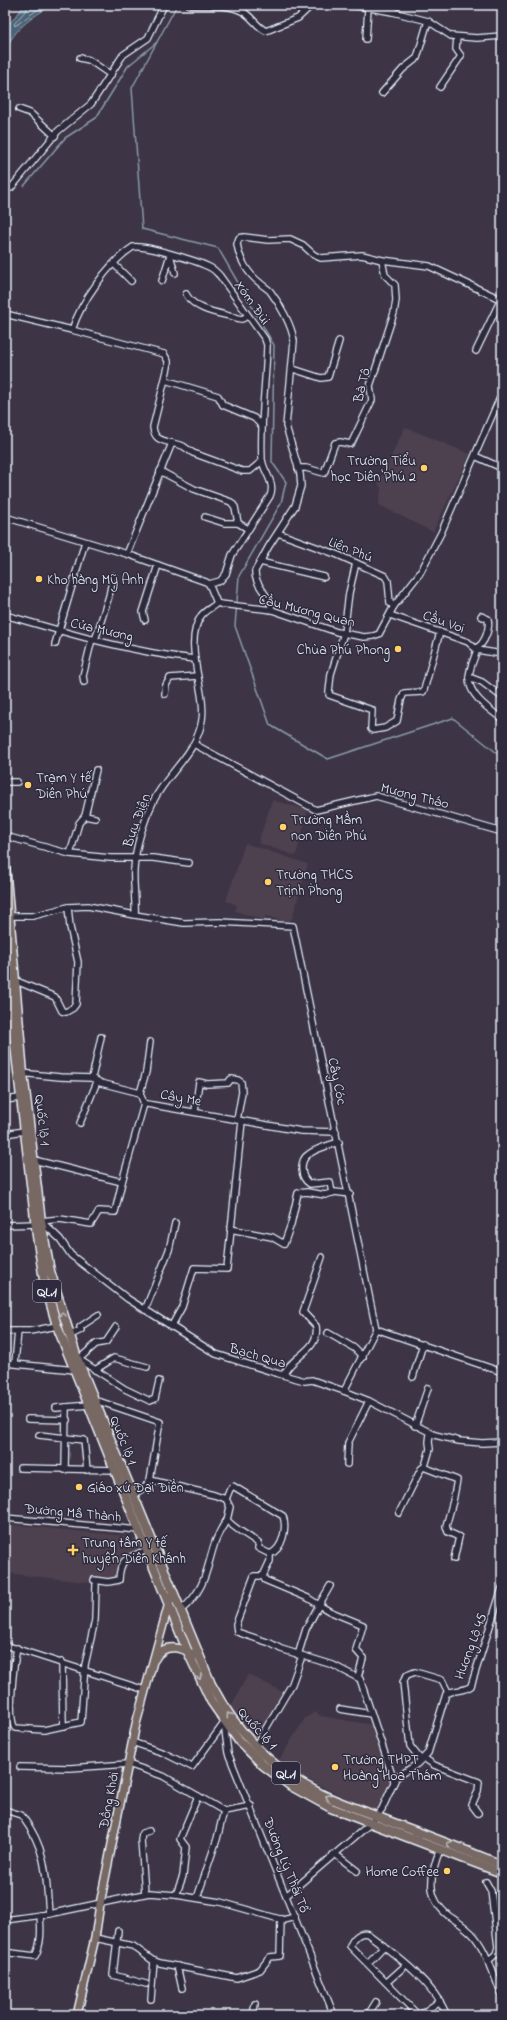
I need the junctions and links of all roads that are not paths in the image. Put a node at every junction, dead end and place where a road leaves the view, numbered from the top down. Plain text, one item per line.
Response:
1 (164, 5) edge
2 (190, 5) edge
3 (312, 5) edge
4 (352, 5) edge
5 (395, 5) edge
6 (367, 7) edge
7 (393, 12) junction
8 (428, 21) junction
9 (502, 36) edge
10 (457, 37) junction
11 (366, 39) dead end
12 (80, 58) dead end
13 (111, 74) junction
14 (440, 87) dead end
15 (382, 93) dead end
16 (19, 109) dead end
17 (55, 136) junction
18 (5, 188) edge
19 (170, 255) junction
20 (382, 260) junction
21 (114, 264) junction
22 (175, 273) dead end
23 (131, 281) dead end
24 (162, 281) dead end
25 (186, 294) dead end
26 (502, 299) edge
27 (5, 314) edge
28 (248, 316) junction
29 (72, 330) junction
30 (339, 341) dead end
31 (476, 351) dead end
32 (293, 369) junction
33 (164, 380) junction
34 (502, 393) edge
35 (500, 403) edge
36 (262, 426) junction
37 (172, 443) junction
38 (475, 456) junction
39 (262, 461) junction
40 (298, 468) junction
41 (502, 468) edge
42 (160, 471) junction
43 (5, 517) edge
44 (205, 517) dead end
45 (238, 524) junction
46 (248, 528) junction
47 (278, 533) junction
48 (85, 542) junction
49 (127, 554) junction
50 (260, 562) junction
51 (356, 563) junction
52 (158, 565) junction
53 (113, 576) dead end
54 (324, 577) dead end
55 (210, 584) junction
56 (217, 603) junction
57 (394, 606) junction
58 (272, 610) junction
59 (5, 615) edge
60 (390, 615) junction
61 (481, 616) dead end
62 (145, 620) dead end
63 (59, 631) junction
64 (344, 632) junction
65 (440, 632) junction
66 (94, 639) junction
67 (55, 644) dead end
68 (476, 649) junction
69 (502, 654) edge
70 (194, 659) junction
71 (197, 676) junction
72 (469, 678) junction
73 (84, 682) dead end
74 (165, 694) dead end
75 (502, 697) edge
76 (502, 719) edge
77 (194, 744) junction
78 (96, 770) dead end
79 (5, 782) edge
80 (16, 782) dead end
81 (85, 816) junction
82 (95, 818) dead end
83 (502, 832) edge
84 (5, 836) edge
85 (70, 854) junction
86 (135, 857) junction
87 (189, 863) dead end
88 (5, 865) edge
89 (68, 907) junction
90 (135, 915) junction
91 (8, 916) junction
92 (5, 959) edge
93 (14, 980) junction
94 (101, 1037) dead end
95 (150, 1042) dead end
96 (20, 1073) junction
97 (95, 1080) junction
98 (140, 1093) junction
99 (20, 1098) junction
100 (5, 1100) edge
101 (144, 1104) junction
102 (195, 1111) junction
103 (240, 1120) junction
104 (80, 1122) dead end
105 (24, 1131) junction
106 (336, 1132) junction
107 (5, 1134) edge
108 (339, 1142) junction
109 (34, 1160) junction
110 (122, 1182) junction
111 (332, 1193) junction
112 (350, 1194) junction
113 (38, 1223) junction
114 (175, 1223) dead end
115 (5, 1225) edge
116 (230, 1229) junction
117 (322, 1256) dead end
118 (145, 1310) junction
119 (98, 1315) dead end
120 (57, 1326) junction
121 (116, 1327) dead end
122 (171, 1327) junction
123 (376, 1329) junction
124 (5, 1330) edge
125 (18, 1331) junction
126 (328, 1333) dead end
127 (69, 1336) junction
128 (423, 1344) junction
129 (363, 1357) junction
130 (78, 1359) junction
131 (5, 1363) edge
132 (15, 1363) junction
133 (147, 1367) dead end
134 (75, 1370) junction
135 (95, 1370) junction
136 (502, 1372) edge
137 (284, 1374) junction
138 (413, 1377) dead end
139 (159, 1381) dead end
140 (428, 1388) dead end
141 (344, 1391) junction
142 (369, 1401) junction
143 (92, 1403) junction
144 (66, 1407) junction
145 (56, 1408) dead end
146 (28, 1419) dead end
147 (67, 1420) junction
148 (415, 1426) junction
149 (430, 1434) junction
150 (40, 1435) dead end
151 (66, 1437) junction
152 (502, 1442) edge
153 (347, 1464) dead end
154 (425, 1466) junction
155 (20, 1468) dead end
156 (65, 1470) junction
157 (87, 1470) junction
158 (115, 1470) junction
159 (150, 1480) junction
160 (133, 1495) junction
161 (226, 1500) junction
162 (399, 1513) dead end
163 (5, 1518) edge
164 (227, 1520) junction
165 (139, 1530) junction
166 (147, 1550) junction
167 (270, 1554) junction
168 (454, 1559) dead end
169 (263, 1576) junction
170 (330, 1586) dead end
171 (502, 1588) edge
172 (172, 1592) junction
173 (169, 1602) junction
174 (319, 1605) junction
175 (180, 1611) junction
176 (5, 1645) edge
177 (17, 1648) junction
178 (187, 1650) junction
179 (300, 1655) junction
180 (199, 1657) junction
181 (62, 1662) junction
182 (153, 1662) junction
183 (85, 1671) junction
184 (358, 1677) junction
185 (145, 1690) junction
186 (448, 1692) junction
187 (340, 1709) dead end
188 (371, 1714) junction
189 (224, 1723) junction
190 (63, 1726) junction
191 (132, 1742) junction
192 (255, 1747) junction
193 (422, 1759) junction
194 (128, 1764) junction
195 (20, 1767) dead end
196 (394, 1781) junction
197 (198, 1796) junction
198 (251, 1806) junction
199 (5, 1810) edge
200 (224, 1811) junction
201 (478, 1813) dead end
202 (377, 1816) junction
203 (371, 1823) junction
204 (149, 1830) dead end
205 (440, 1849) junction
206 (335, 1854) junction
207 (486, 1862) junction
208 (502, 1865) edge
209 (357, 1871) dead end
210 (502, 1873) edge
211 (486, 1882) dead end
212 (145, 1893) junction
213 (176, 1895) junction
214 (286, 1896) junction
215 (197, 1898) junction
216 (100, 1904) junction
217 (50, 1914) junction
218 (40, 1915) junction
219 (295, 1917) junction
220 (281, 1919) junction
221 (5, 1920) edge
222 (118, 1932) dead end
223 (95, 1938) junction
224 (118, 1942) junction
225 (384, 1946) junction
226 (11, 1953) dead end
227 (154, 1961) junction
228 (488, 1961) junction
229 (368, 1963) junction
230 (406, 1965) junction
231 (177, 1966) junction
232 (387, 1982) junction
233 (146, 1984) dead end
234 (182, 1988) dead end
235 (502, 1996) edge
236 (151, 1999) dead end
237 (440, 2001) junction
238 (376, 2002) dead end
239 (256, 2004) dead end
240 (77, 2015) edge
241 (253, 2015) edge
242 (334, 2015) edge
243 (368, 2015) edge
244 (419, 2015) edge
245 (447, 2015) edge

1 - 13 street
2 - 3 street
4 - 6 street
5 - 7 street
6 - 7 street
6 - 11 street
7 - 8 street
8 - 10 street
8 - 15 street
9 - 10 street
10 - 14 street
12 - 13 street
13 - 17 street
16 - 17 street
17 - 18 street
19 - 21 street, Xóm Đùi
19 - 22 street
19 - 24 street
19 - 28 street, Xóm Đùi
20 - 26 street
20 - 32 street
20 - 40 street, Bà Tô
21 - 23 street
21 - 29 street, Xóm Đùi
25 - 28 street
26 - 31 street
27 - 29 street
28 - 36 street, Xóm Đùi
29 - 33 street
30 - 32 street
32 - 40 street
33 - 36 street
33 - 37 street
34 - 35 street, Cầu Mương Quan
35 - 38 street, Cầu Mương Quan
36 - 39 street, Xóm Đùi
37 - 39 street
37 - 42 street
38 - 41 street
38 - 57 street, Cầu Mương Quan
39 - 46 street, Xóm Đùi
40 - 47 street
42 - 45 street
42 - 49 street
43 - 48 street
44 - 45 street
45 - 46 street
46 - 55 street, Xóm Đùi
47 - 50 street
47 - 51 street, Liên Phú
48 - 49 street
48 - 63 street
49 - 52 street
50 - 54 street
50 - 58 street
51 - 57 street, Liên Phú
51 - 64 street
52 - 55 street
52 - 62 street
53 - 66 street
55 - 56 street
56 - 58 street, Cầu Mương Quan
56 - 70 street, Bưu Điện
57 - 60 street, Cầu Mương Quan
58 - 64 street, Cầu Mương Quan
59 - 63 street, Cửa Mương
60 - 64 street, Cầu Mương Quan
60 - 65 street, Cầu Voi
61 - 68 street
63 - 66 street, Cửa Mương
63 - 67 street
64 - 65 street
65 - 68 street, Cầu Voi
66 - 70 street, Cửa Mương
66 - 73 street
68 - 69 street
68 - 72 street, Cầu Voi
70 - 71 street, Bưu Điện
71 - 74 street
71 - 77 street, Bưu Điện
72 - 75 street
72 - 76 street
77 - 83 street, Mương Tháo
77 - 86 street, Bưu Điện
78 - 81 street
79 - 80 street
81 - 82 street
81 - 85 street
84 - 85 street
85 - 86 street
86 - 87 street
86 - 90 street, Bưu Điện
88 - 91 highway, Quốc lộ 1 / QL.1
89 - 90 street
89 - 91 street
89 - 93 street
90 - 106 street, Cây Cóc
91 - 93 highway, Quốc lộ 1 / QL.1
92 - 96 highway, Quốc lộ 1 / QL.1
93 - 96 highway, Quốc lộ 1 / QL.1
94 - 97 street
95 - 98 street
96 - 97 street
96 - 99 highway, Quốc lộ 1 / QL.1
96 - 109 highway, Quốc lộ 1 / QL.1
97 - 98 street
97 - 104 street
98 - 101 street
99 - 100 street
99 - 105 highway, Quốc lộ 1 / QL.1
101 - 102 street, Cây Me
101 - 110 street, Cây Me
102 - 103 street, Cây Me
102 - 103 street
103 - 106 street, Cây Me
103 - 116 street
105 - 107 street
105 - 113 highway, Quốc lộ 1 / QL.1
106 - 108 street, Cây Cóc
108 - 111 street
108 - 112 street, Cây Cóc
109 - 110 street
109 - 113 highway, Quốc lộ 1 / QL.1
110 - 113 street, Cây Me
111 - 112 street
111 - 116 street
112 - 123 street, Cây Cóc
113 - 115 street
113 - 118 street, Bạch Qua
113 - 120 highway, Quốc lộ 1 / QL.1
127 -> 113 highway, Quốc lộ 1 / QL.1
114 - 118 street
116 - 122 street
117 - 137 street
118 - 122 street, Bạch Qua
119 - 127 street
120 - 125 street
120 - 134 highway, Quốc lộ 1 / QL.1
121 - 130 street
122 - 137 street, Bạch Qua
123 - 128 street
123 - 129 street
124 - 125 street
125 - 132 street
126 - 129 street
127 - 130 highway, Quốc lộ 1 / QL.1
128 - 136 street
128 - 138 street
129 - 141 street
130 - 135 street
130 - 143 highway, Quốc lộ 1 / QL.1
131 - 132 street
132 - 134 street
133 - 135 street
134 - 143 highway, Quốc lộ 1 / QL.1
135 - 139 street
137 - 141 street, Bạch Qua
140 - 148 street
141 - 142 street, Bạch Qua
142 - 148 street, Bạch Qua
142 - 153 street
143 - 144 street
143 - 158 highway, Quốc lộ 1 / QL.1
143 - 159 street
143 - 160 highway, Quốc lộ 1 / QL.1
144 - 145 street
144 - 147 street
146 - 147 street
147 - 151 street
148 - 149 street, Bạch Qua
149 - 152 street, Bạch Qua
149 - 154 street
150 - 151 street
151 - 156 street
151 - 157 street
154 - 162 street
154 - 168 street
155 - 156 street
156 - 157 street
157 - 158 street
158 - 165 highway, Quốc lộ 1 / QL.1
159 - 160 street
159 - 161 street
160 - 172 highway, Quốc lộ 1 / QL.1
161 - 164 street
161 - 167 street
163 - 165 street, Đường Mâ Thành
164 - 167 street
164 - 175 street
165 - 166 highway, Quốc lộ 1 / QL.1
166 - 173 highway, Quốc lộ 1 / QL.1
166 - 183 street
167 - 169 street
169 - 174 street
169 - 179 street
170 - 174 street
171 - 186 street, Hương Lộ 45
172 - 173 main road, Đồng Khởi
172 - 175 highway, Quốc lộ 1 / QL.1
173 - 178 highway, Quốc lộ 1 / QL.1
173 - 182 main road, Đồng Khởi
174 - 179 street
174 - 184 street
175 - 180 highway, Quốc lộ 1 / QL.1
176 - 177 street
177 - 181 street
177 - 190 street
178 - 180 main road
178 - 182 main road
178 -> 189 highway, Quốc lộ 1 / QL.1
179 - 184 street
179 - 192 street
192 -> 180 highway, Quốc lộ 1 / QL.1
181 - 183 street
181 - 190 street
182 - 185 main road, Đồng Khởi
183 - 185 street
183 - 190 street
184 - 188 street
185 - 191 main road, Đồng Khởi
186 - 193 street, Hương Lộ 45
186 - 193 street
187 - 188 street
188 - 196 street
189 - 191 street
189 - 198 street, Đường Lý Thái Tổ
189 - 203 highway, Quốc lộ 1 / QL.1
191 - 194 main road, Đồng Khởi
202 -> 192 highway, Quốc lộ 1 / QL.1
193 - 196 street
193 - 201 street
194 - 195 street
194 - 197 street
194 - 216 main road, Đồng Khởi
196 - 202 street
197 - 200 street
197 - 213 street
198 - 200 street
198 - 214 street, Đường Lý Thái Tổ
199 - 217 street
200 - 215 street
202 - 203 street
207 -> 202 highway, Quốc lộ 1 / QL.1
203 - 205 highway, Quốc lộ 1 / QL.1
203 - 206 street
204 - 212 street
205 - 207 highway, Quốc lộ 1 / QL.1
205 - 228 street
206 - 209 street
206 - 214 street
207 - 208 highway, QL.1
207 - 210 highway, QL.1
211 - 228 street
212 - 213 street
212 - 216 street
213 - 215 street
214 - 219 street, Đường Lý Thái Tổ
215 - 220 street
216 - 217 street
216 - 223 main road, Đồng Khởi
217 - 218 street
218 - 221 street
218 - 226 street
219 - 220 street
219 - 242 street, Đường Lý Thái Tổ
220 - 231 street
222 - 224 street
223 - 224 street
223 - 240 main road, Đồng Khởi
224 - 227 street
224 - 233 street
225 - 229 street
225 - 229 street
225 - 230 street
227 - 231 street
227 - 236 street
228 - 235 street
229 - 232 street
230 - 232 street
230 - 237 street
231 - 234 street
232 - 244 street
237 - 244 street
237 - 245 street
238 - 243 street
239 - 241 street

